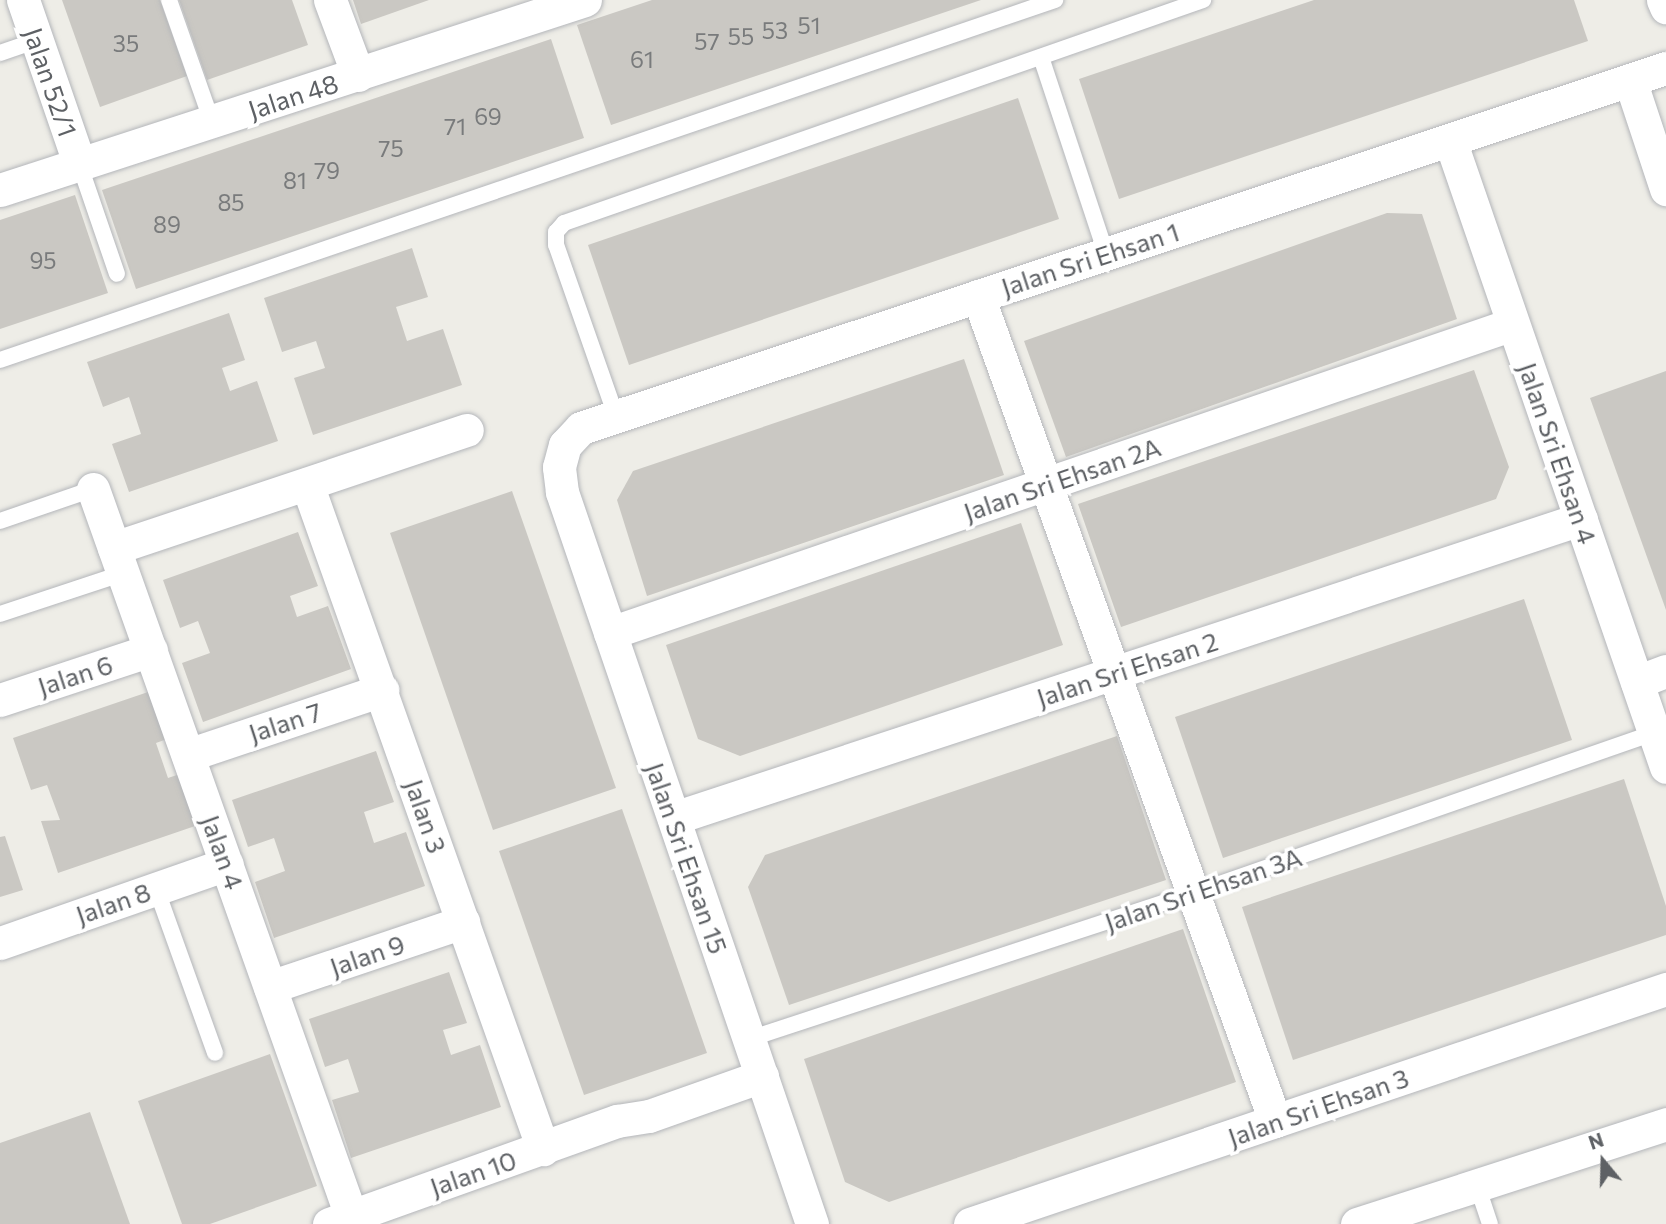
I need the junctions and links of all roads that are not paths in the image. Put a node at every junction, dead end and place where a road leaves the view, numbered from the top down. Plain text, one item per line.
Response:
1 (23, 0) edge
2 (169, 0) edge
3 (331, 0) edge
4 (585, 0) edge
5 (1055, 0) edge
6 (1203, 0) edge
7 (1663, 0) edge
8 (1666, 7) edge
9 (37, 40) junction
10 (0, 53) edge
11 (1041, 57) junction
12 (1666, 68) edge
13 (359, 75) junction
14 (1630, 80) junction
15 (212, 122) junction
16 (1450, 139) junction
17 (79, 163) junction
18 (1666, 189) edge
19 (0, 190) edge
20 (1106, 253) junction
21 (117, 274) dead end
22 (978, 296) junction
23 (1513, 324) junction
24 (0, 359) edge
25 (617, 416) junction
26 (467, 430) dead end
27 (307, 484) junction
28 (1043, 486) junction
29 (93, 489) joint
30 (562, 492) joint
31 (1581, 519) junction
32 (0, 521) edge
33 (119, 561) junction
34 (0, 614) edge
35 (610, 633) junction
36 (150, 650) junction
37 (1112, 675) junction
38 (1651, 676) edge
39 (382, 690) junction
40 (0, 700) edge
41 (1654, 733) junction
42 (188, 755) junction
43 (1666, 767) edge
44 (674, 818) junction
45 (227, 864) junction
46 (156, 888) junction
47 (1194, 893) junction
48 (463, 922) junction
49 (0, 943) edge
50 (270, 987) junction
51 (1666, 989) edge
52 (215, 1053) dead end
53 (756, 1058) junction
54 (1275, 1121) junction
55 (1666, 1124) edge
56 (542, 1149) junction
57 (1477, 1185) junction
58 (340, 1220) edge
59 (812, 1224) edge
60 (970, 1224) edge
61 (1357, 1224) edge
62 (1490, 1224) edge

1 - 9 street, Jalan 52/1
2 - 15 lane
3 - 13 street
4 - 13 street, Jalan 48
5 - 24 lane
6 - 11 lane
7 - 8 street
9 - 10 lane
9 - 17 street, Jalan 52/1
11 - 20 lane
11 - 25 lane
12 - 14 street, Jalan Sri Ehsan 1
13 - 15 street, Jalan 48
14 - 16 street, Jalan Sri Ehsan 1
14 - 18 street
15 - 17 street, Jalan 48
16 - 20 street, Jalan Sri Ehsan 1
16 - 23 street, Jalan Sri Ehsan 4
17 - 19 street, Jalan 48
17 - 21 lane
20 - 22 street, Jalan Sri Ehsan 1
22 - 25 street, Jalan Sri Ehsan 1
22 - 28 street
23 - 28 street, Jalan Sri Ehsan 2A
23 - 31 street, Jalan Sri Ehsan 4
25 - 30 street, Jalan Sri Ehsan 1
26 - 27 street
27 - 33 street
27 - 39 street, Jalan 3
28 - 35 street, Jalan Sri Ehsan 2A
28 - 37 street
29 - 32 lane
29 - 33 street, Jalan 4
30 - 35 street, Jalan Sri Ehsan 15
31 - 37 street, Jalan Sri Ehsan 2
31 - 38 street, Jalan Sri Ehsan 4
33 - 34 lane
33 - 36 street, Jalan 4
35 - 44 street, Jalan Sri Ehsan 15
36 - 40 street, Jalan 6
36 - 42 street, Jalan 4
37 - 44 street, Jalan Sri Ehsan 2
37 - 47 street
38 - 41 street, Jalan Sri Ehsan 4
39 - 42 street, Jalan 7
39 - 48 street, Jalan 3
41 - 43 street, Jalan Sri Ehsan 4
41 - 47 lane, Jalan Sri Ehsan 3A
42 - 45 street, Jalan 4
44 - 53 street, Jalan Sri Ehsan 15
45 - 46 street, Jalan 8
45 - 50 street, Jalan 4
46 - 49 street, Jalan 8
46 - 52 lane
47 - 53 lane, Jalan Sri Ehsan 3A
47 - 54 street
48 - 50 street, Jalan 9
48 - 56 street, Jalan 3
50 - 58 street, Jalan 4
51 - 54 street, Jalan Sri Ehsan 3
53 - 56 street, Jalan 10
53 - 59 street, Jalan Sri Ehsan 15
54 - 60 street, Jalan Sri Ehsan 3
55 - 57 street
56 - 58 street, Jalan 10
57 - 61 street
57 - 62 lane

